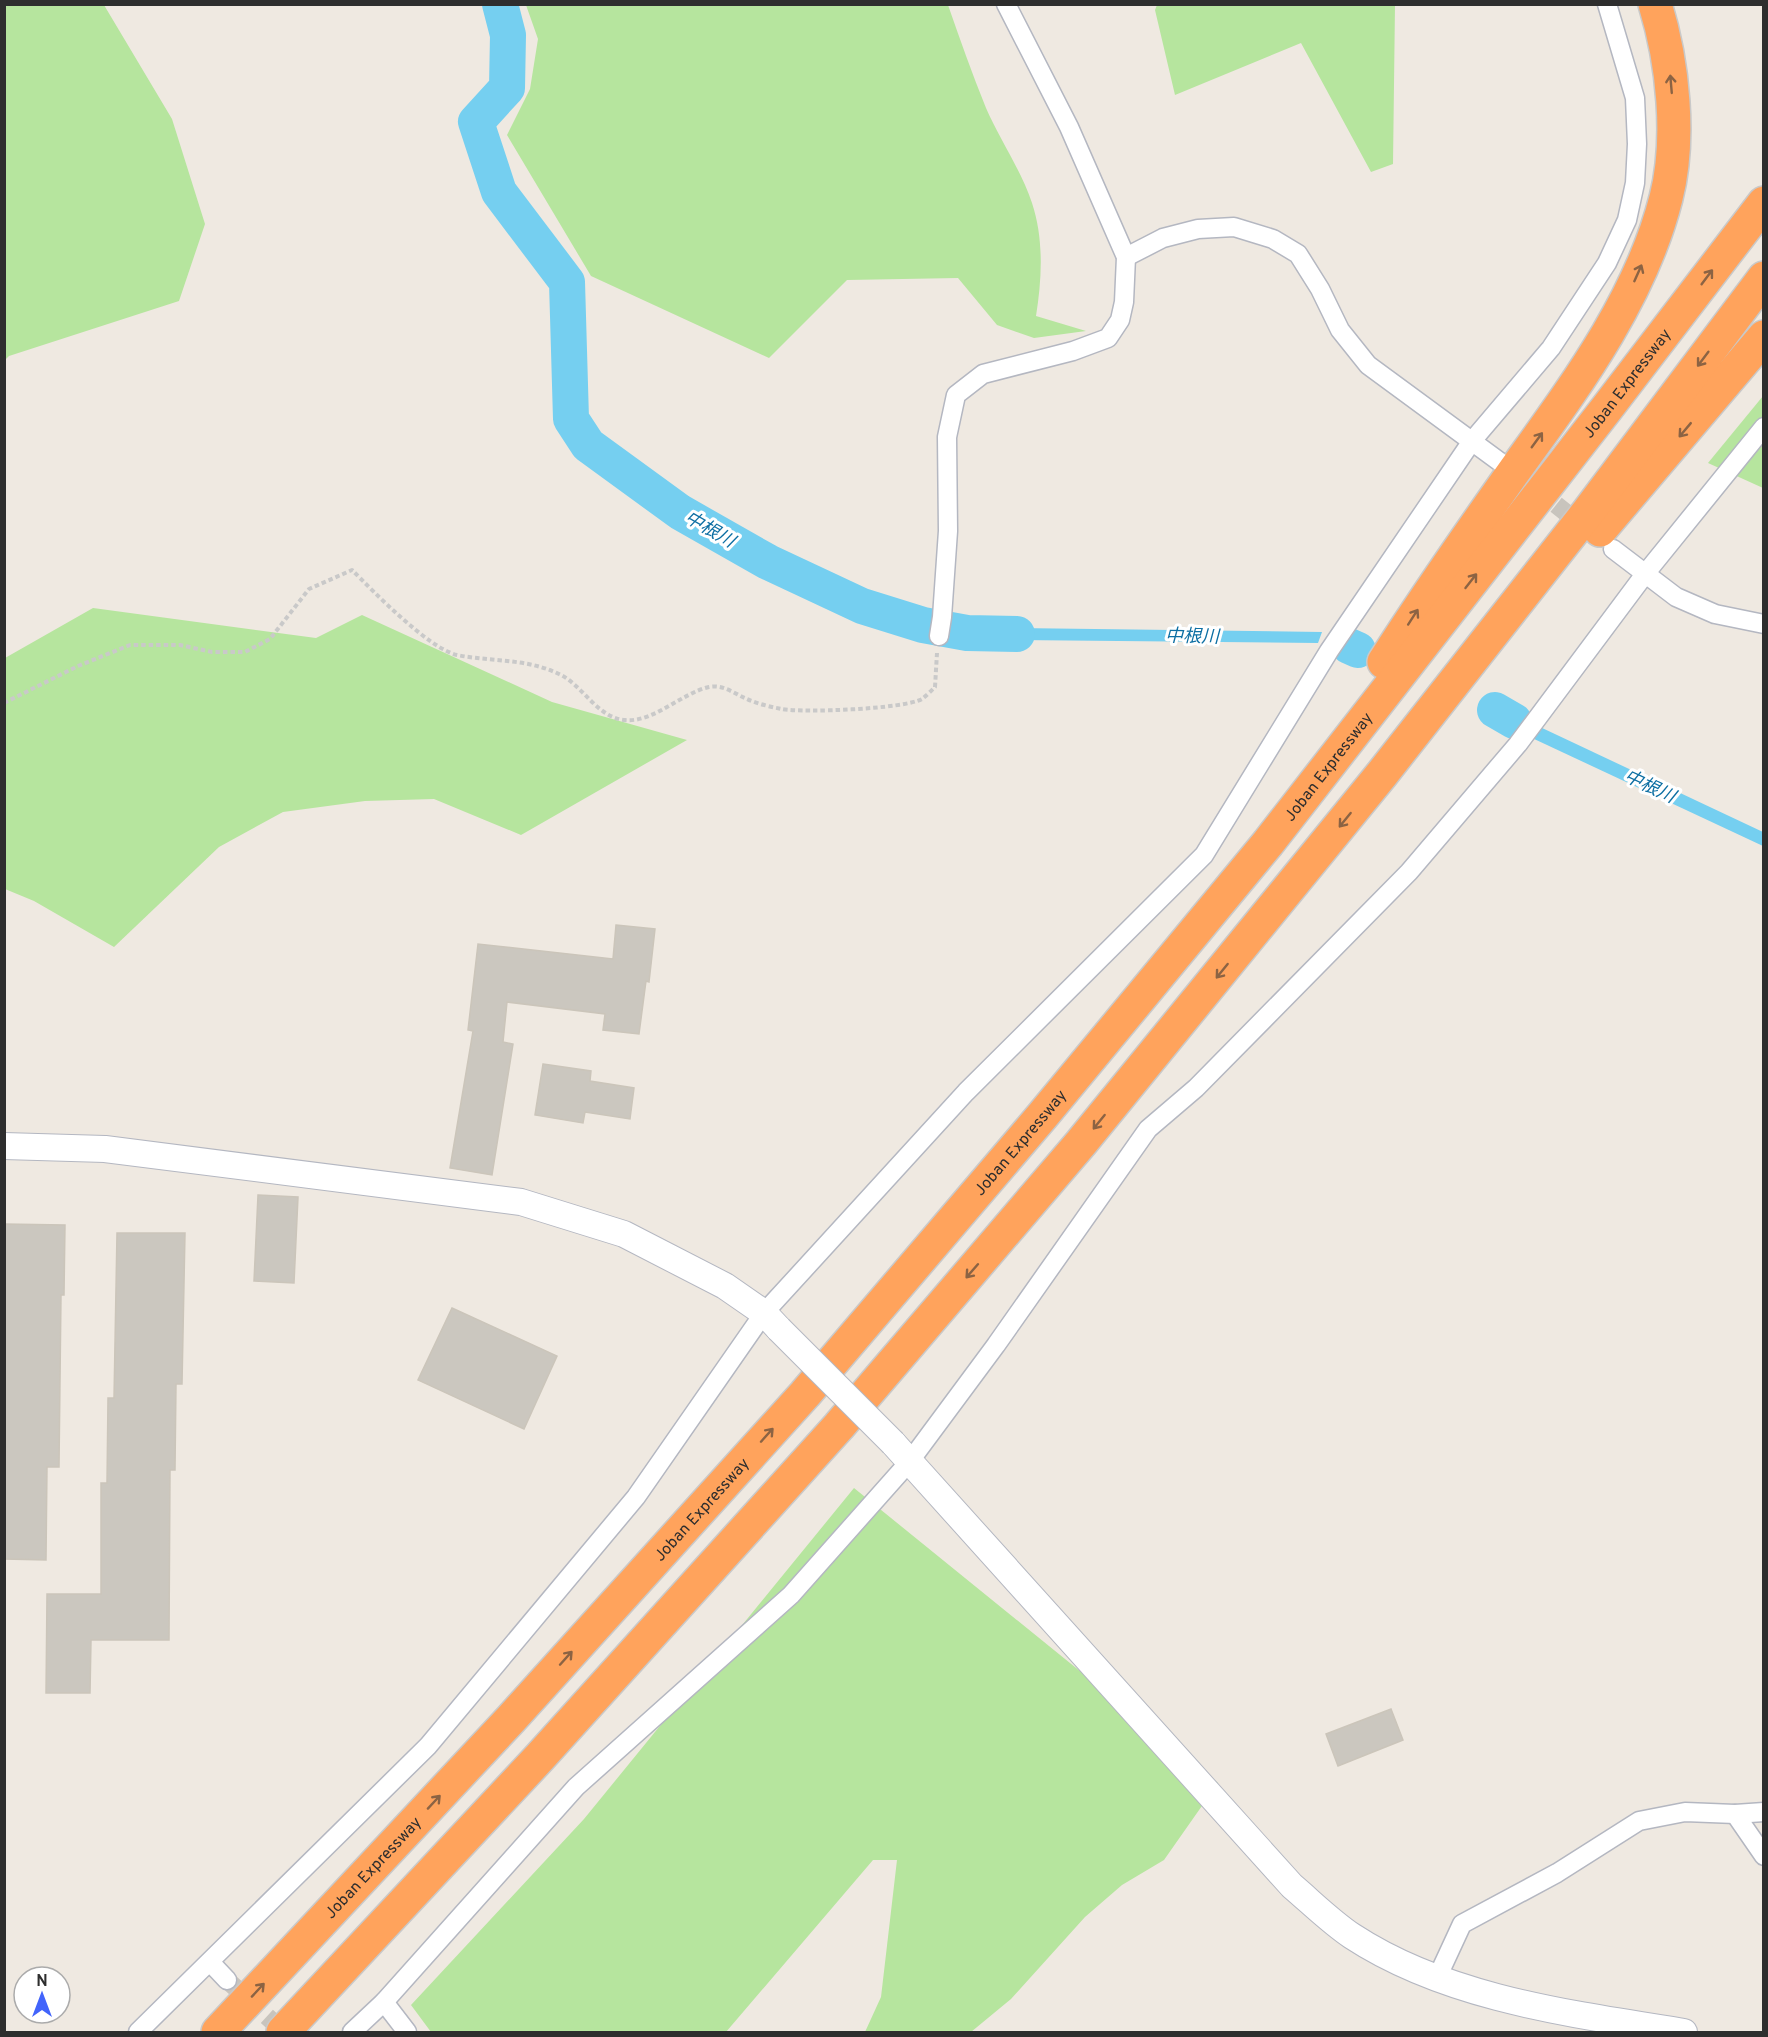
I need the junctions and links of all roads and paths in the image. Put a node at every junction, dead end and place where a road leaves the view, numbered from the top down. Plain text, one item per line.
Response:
1 (1006, 4) edge
2 (1607, 4) edge
3 (1655, 4) edge
4 (1764, 203) edge
5 (1126, 257) junction
6 (1764, 278) edge
7 (1764, 337) edge
8 (1764, 427) edge
9 (1472, 441) junction
10 (1500, 462) dead end
11 (1613, 549) dead end
12 (1645, 574) junction
13 (1764, 624) edge
14 (939, 636) joint
15 (4, 703) edge
16 (1382, 774) junction
17 (1268, 843) junction
18 (4, 1146) edge
19 (772, 1321) junction
20 (902, 1452) junction
21 (1764, 1812) edge
22 (1735, 1814) junction
23 (1764, 1856) edge
24 (210, 1962) junction
25 (1437, 1978) junction
26 (227, 1980) tunnel mouth
27 (384, 2002) junction
28 (138, 2032) edge
29 (218, 2032) edge
30 (283, 2032) edge
31 (352, 2032) edge
32 (407, 2032) edge
33 (1684, 2032) edge

1 - 5 street
2 - 9 street
17 -> 3 highway
17 -> 4 highway, Joban Expressway
5 - 9 street
5 - 14 street
6 -> 16 highway
7 -> 16 highway
8 - 12 street
9 - 10 street
9 - 19 street
11 - 12 street
12 - 13 street
12 - 20 street
14 - 15 path
16 -> 30 highway
29 -> 17 highway, Joban Expressway
18 - 19 street
19 - 20 street, bridge
19 - 24 street
20 - 25 street
20 - 27 street
21 - 22 street
22 - 23 street
22 - 25 street
24 - 26 street
24 - 28 street
25 - 33 street
27 - 31 street
27 - 32 street

